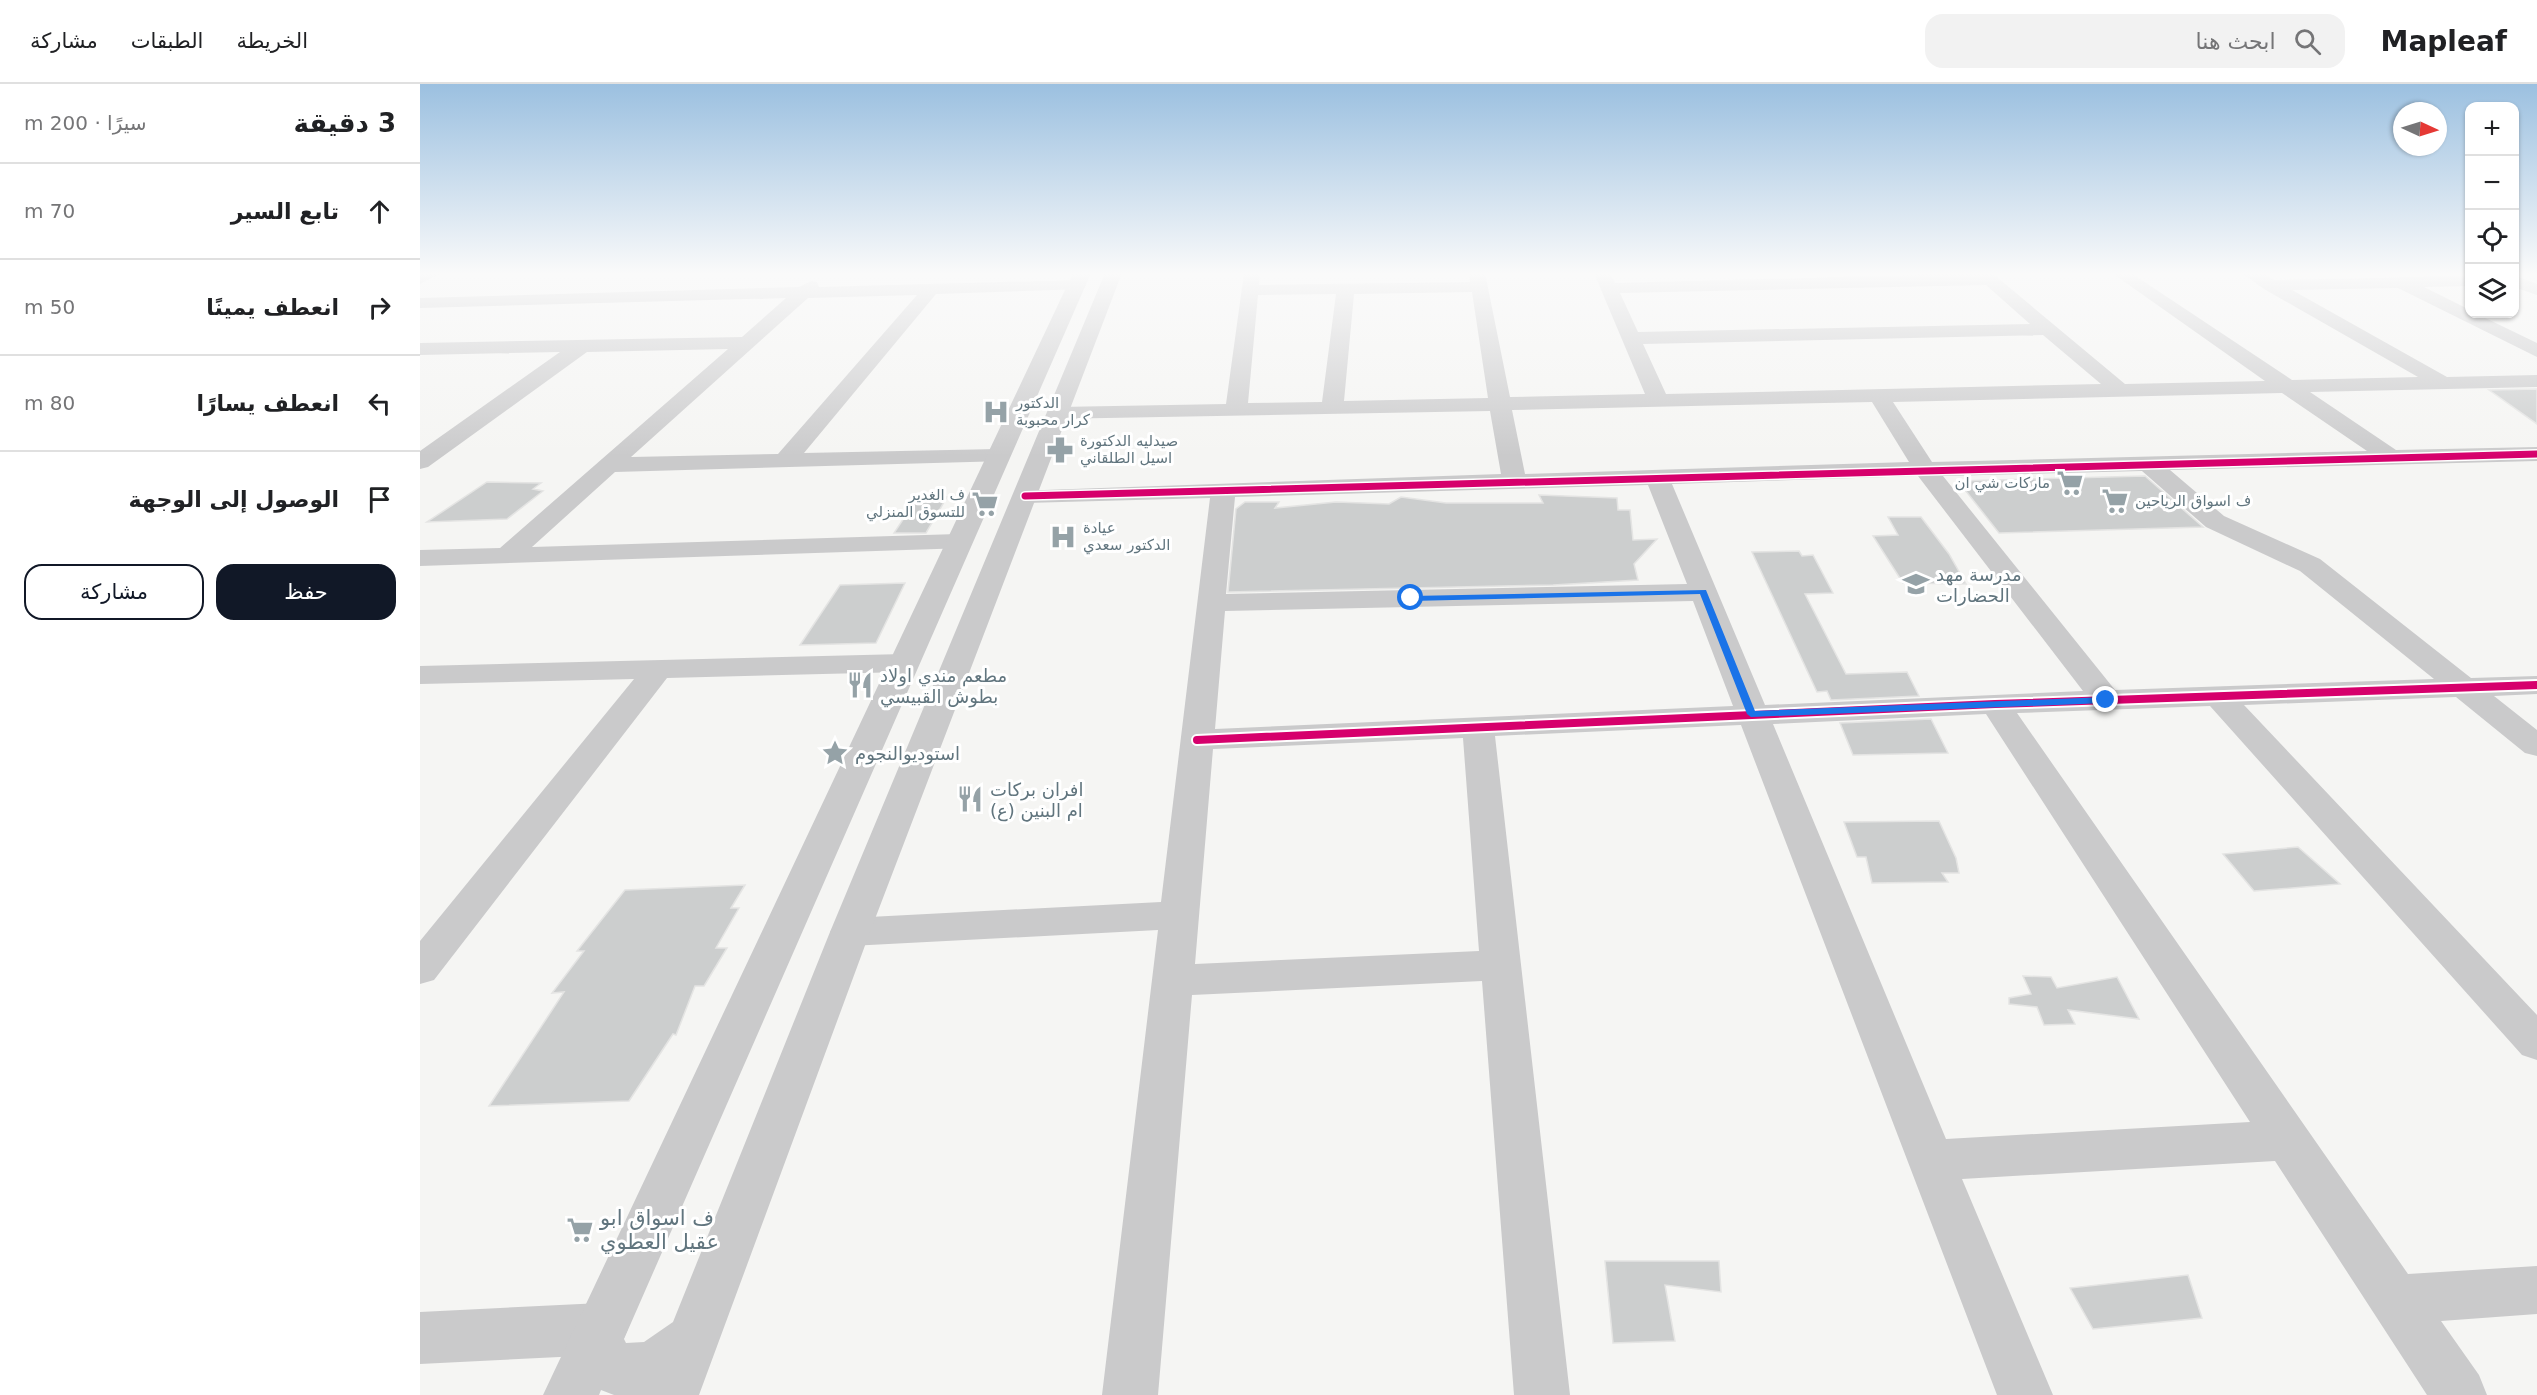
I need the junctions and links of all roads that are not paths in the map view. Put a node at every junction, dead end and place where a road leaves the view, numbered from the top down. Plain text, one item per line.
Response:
1 (756, 334) edge
2 (893, 334) edge
3 (1055, 334) edge
4 (1061, 334) edge
5 (1082, 334) edge
6 (1090, 334) edge
7 (1245, 334) edge
8 (1341, 334) edge
9 (1487, 334) edge
10 (1629, 334) edge
11 (1809, 334) edge
12 (2054, 334) edge
13 (2210, 334) edge
14 (2356, 334) edge
15 (2504, 334) edge
16 (1771, 335) joint
17 (1053, 338) junction
18 (1088, 338) junction
19 (1631, 338) junction
20 (746, 343) junction
21 (582, 346) junction
22 (420, 349) edge
23 (2537, 351) edge
24 (2537, 381) edge
25 (2441, 383) junction
26 (2286, 386) junction
27 (2120, 390) junction
28 (1879, 396) junction
29 (1659, 401) junction
30 (1498, 404) junction
31 (1332, 408) junction
32 (1236, 410) junction
33 (1058, 414) junction
34 (2537, 454) edge
35 (998, 456) junction
36 (2392, 458) junction
37 (785, 461) junction
38 (420, 462) edge
39 (608, 465) junction
40 (2150, 465) junction
41 (1925, 469) junction
42 (1658, 478) junction
43 (1514, 483) junction
44 (1223, 490) junction
45 (1025, 496) junction
46 (958, 542) junction
47 (506, 555) junction
48 (420, 558) edge
49 (1703, 592) junction
50 (1211, 603) junction
51 (904, 663) junction
52 (658, 669) junction
53 (420, 675) edge
54 (2537, 685) edge
55 (2466, 688) junction
56 (2218, 696) junction
57 (2106, 700) junction
58 (1995, 704) junction
59 (1751, 714) junction
60 (1478, 727) junction
61 (1197, 740) junction
62 (2537, 746) edge
63 (1179, 915) junction
64 (850, 932) junction
65 (1501, 965) junction
66 (420, 969) edge
67 (1173, 980) junction
68 (2537, 1043) edge
69 (2289, 1140) junction
70 (1930, 1160) junction
71 (2537, 1290) edge
72 (2396, 1300) junction
73 (598, 1335) junction
74 (420, 1338) edge
75 (692, 1340) junction
76 (571, 1395) edge
77 (671, 1395) edge
78 (1130, 1395) edge
79 (1542, 1395) edge
80 (2025, 1395) edge
81 (2460, 1395) edge

1 - 20 street
2 - 37 street
3 - 17 street
4 - 17 street
5 - 18 street
6 - 18 street
7 - 32 street
8 - 31 street
9 - 30 street
10 - 19 street
11 - 16 street
12 - 27 street
13 - 26 street
14 - 25 street
15 - 23 street
16 - 19 street
17 - 18 street
17 - 35 street
18 - 33 street
19 - 29 street
20 - 21 street
20 - 39 street
21 - 22 street
21 - 38 street
24 - 25 street
25 - 26 street
26 - 27 street
26 - 36 street
27 - 28 street
28 - 29 street
28 - 41 street
29 - 30 street
30 - 31 street
30 - 43 street
31 - 32 street
32 - 33 street
33 - 45 street
34 - 36 street
35 - 37 street
35 - 46 street
36 - 40 street
37 - 39 street
39 - 47 street
40 - 41 street
40 - 55 street
41 - 42 street
41 - 57 street
42 - 43 street
42 - 49 street
43 - 44 street
44 - 45 street
44 - 50 street
45 - 64 street
46 - 47 street
46 - 51 street
47 - 48 street
49 - 50 street
49 - 59 street
50 - 61 street
51 - 52 street
51 - 73 street
52 - 53 street
52 - 66 street
54 - 55 street
55 - 56 street
55 - 62 street
56 - 57 street
56 - 68 street
57 - 58 street
58 - 59 street
58 - 69 street
59 - 60 street
59 - 70 street
60 - 61 street
60 - 65 street
61 - 63 street
63 - 64 street
63 - 67 street
64 - 75 street
65 - 67 street
65 - 79 street
67 - 78 street
69 - 70 street
69 - 72 street
70 - 80 street
71 - 72 street
72 - 81 street
73 - 74 street
73 - 75 street
73 - 76 street
75 - 77 street

